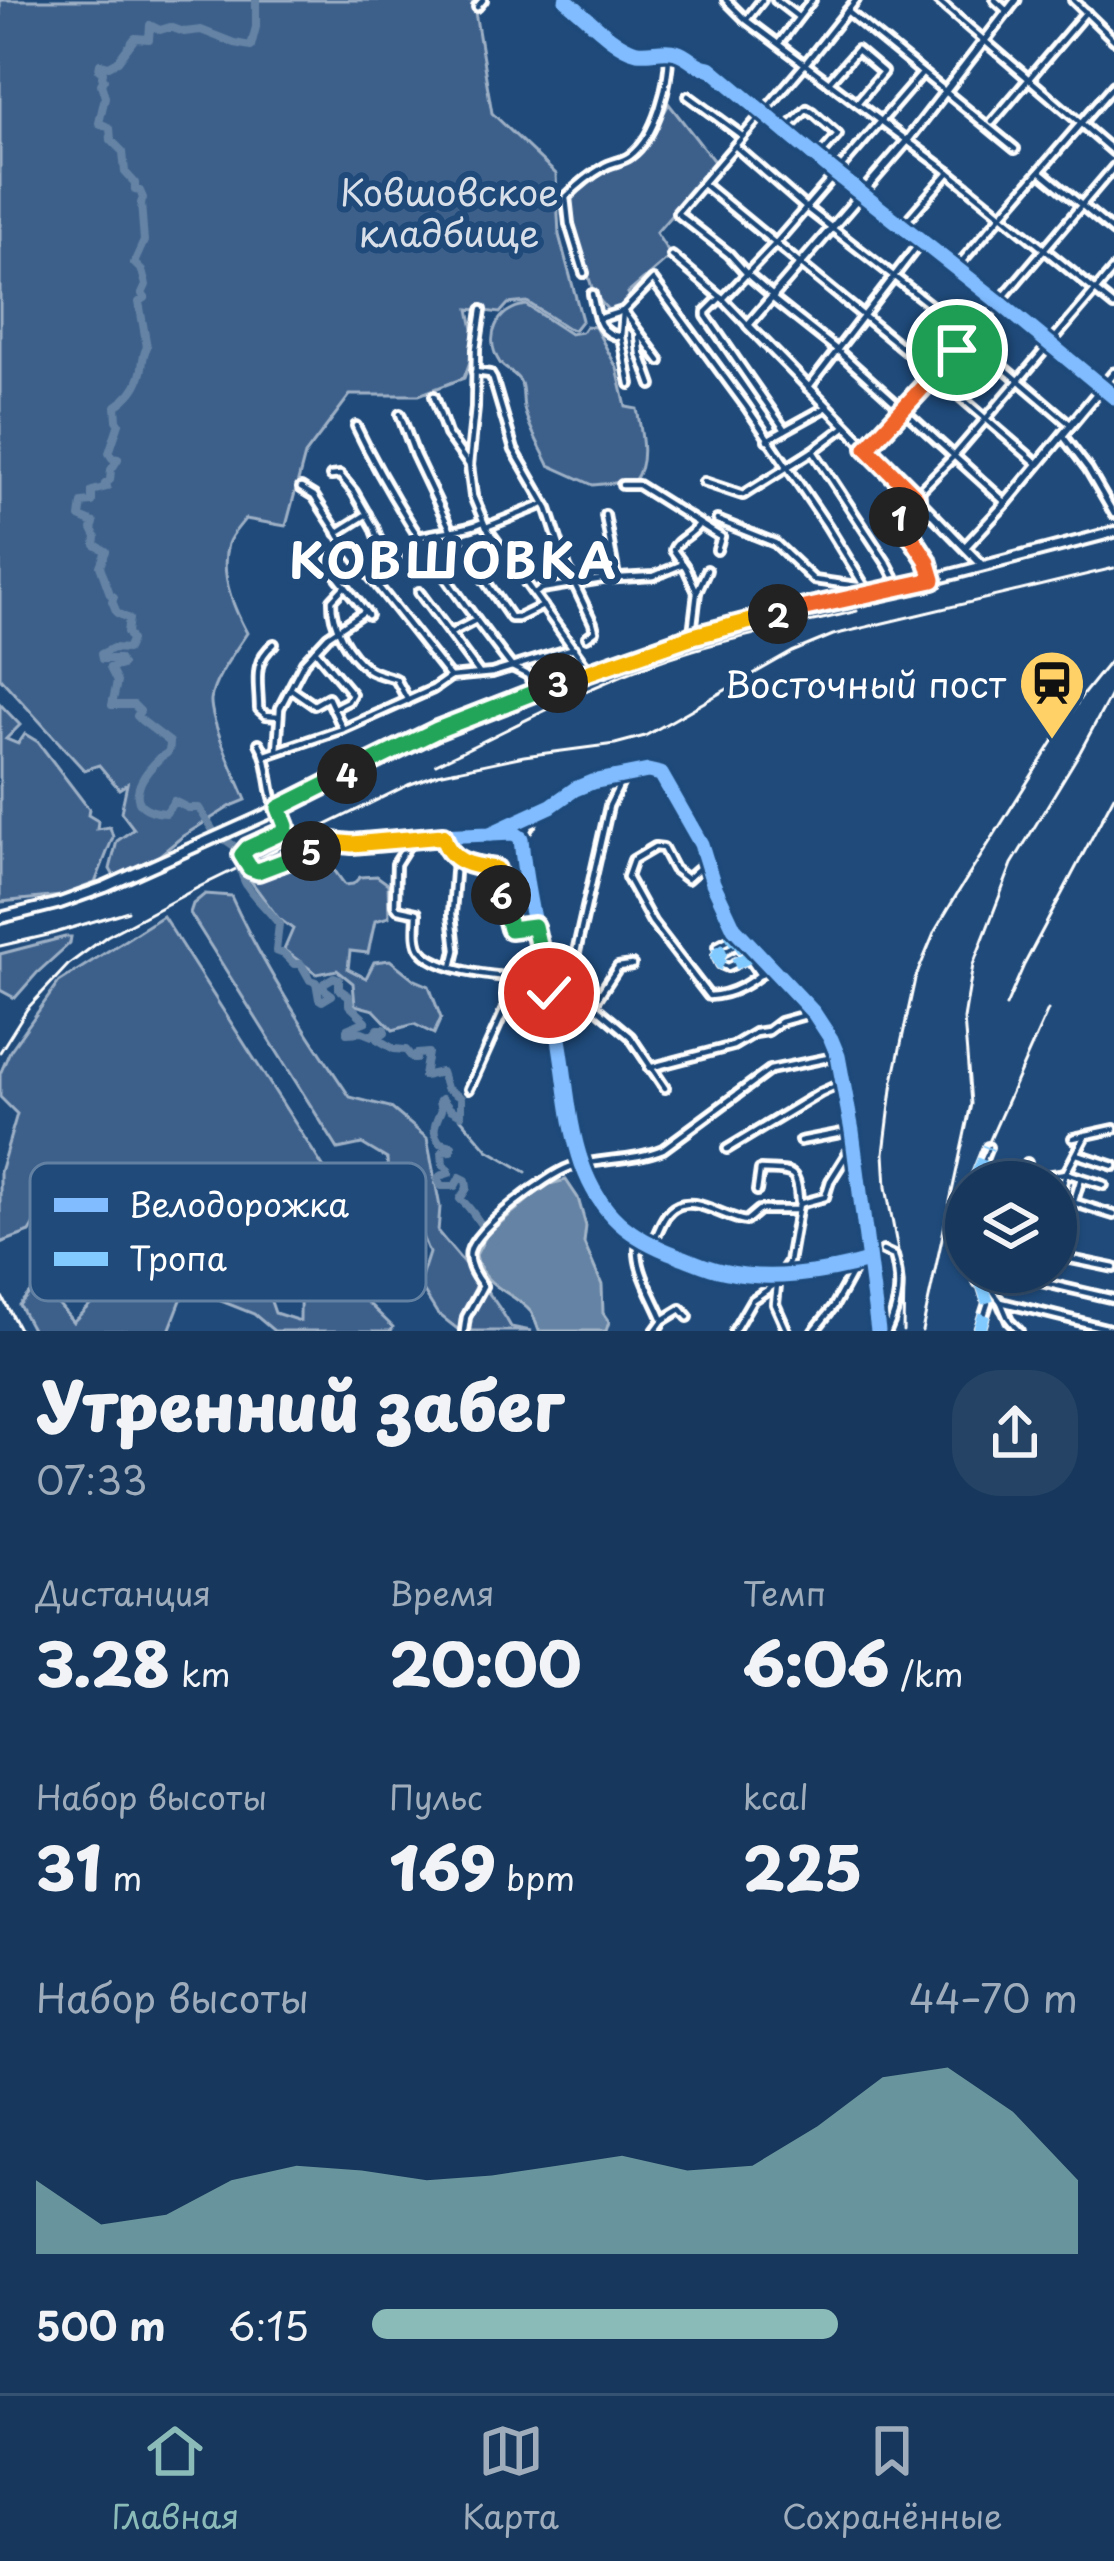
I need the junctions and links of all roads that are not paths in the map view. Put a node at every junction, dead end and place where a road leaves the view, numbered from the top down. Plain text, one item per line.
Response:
1 (483, 0) edge
2 (566, 0) edge
3 (726, 0) edge
4 (762, 0) edge
5 (776, 0) edge
6 (812, 0) edge
7 (856, 0) edge
8 (937, 0) edge
9 (995, 0) edge
10 (1016, 0) edge
11 (1073, 0) edge
12 (477, 7) dead end
13 (847, 11) junction
14 (1008, 11) junction
15 (1086, 11) junction
16 (799, 17) junction
17 (746, 20) junction
18 (985, 40) junction
19 (1114, 40) edge
20 (778, 45) junction
21 (669, 50) junction
22 (806, 64) junction
23 (921, 75) junction
24 (1030, 78) junction
25 (829, 82) junction
26 (1114, 85) edge
27 (945, 93) junction
28 (688, 96) dead end
29 (857, 103) junction
30 (763, 113) junction
31 (880, 122) junction
32 (992, 122) dead end
33 (1082, 123) junction
34 (785, 131) junction
35 (743, 136) junction
36 (907, 141) junction
37 (735, 146) junction
38 (1015, 149) dead end
39 (1114, 152) edge
40 (818, 158) junction
41 (1114, 167) edge
42 (1040, 171) junction
43 (949, 172) junction
44 (835, 173) junction
45 (703, 184) junction
46 (863, 194) junction
47 (805, 207) junction
48 (1082, 207) junction
49 (1001, 214) junction
50 (903, 226) junction
51 (832, 228) junction
52 (1114, 232) edge
53 (922, 240) junction
54 (775, 245) junction
55 (1045, 249) junction
56 (672, 256) dead end
57 (801, 266) junction
58 (956, 268) junction
59 (1114, 269) edge
60 (584, 273) dead end
61 (747, 274) junction
62 (894, 276) junction
63 (1096, 291) junction
64 (592, 294) dead end
65 (774, 297) junction
66 (722, 298) junction
67 (999, 302) junction
68 (1114, 306) edge
69 (482, 310) dead end
70 (623, 311) junction
71 (864, 316) junction
72 (598, 320) junction
73 (748, 325) junction
74 (639, 336) junction
75 (621, 337) junction
76 (967, 339) junction
77 (1050, 343) junction
78 (836, 349) junction
79 (660, 361) dead end
80 (475, 372) junction
81 (1114, 373) edge
82 (934, 374) junction
83 (1018, 380) junction
84 (630, 384) dead end
85 (652, 385) dead end
86 (808, 388) junction
87 (1102, 388) junction
88 (434, 396) dead end
89 (1114, 398) edge
90 (827, 407) junction
91 (901, 409) junction
92 (400, 414) dead end
93 (986, 418) junction
94 (1071, 425) junction
95 (356, 426) dead end
96 (846, 426) junction
97 (785, 430) junction
98 (1063, 436) junction
99 (767, 440) junction
100 (867, 448) junction
101 (813, 451) junction
102 (954, 456) junction
103 (470, 464) junction
104 (1038, 464) junction
105 (787, 468) junction
106 (332, 476) dead end
107 (704, 482) dead end
108 (622, 485) dead end
109 (301, 488) dead end
110 (916, 497) junction
111 (1006, 502) junction
112 (544, 504) junction
113 (367, 514) junction
114 (1114, 514) edge
115 (605, 515) dead end
116 (717, 520) dead end
117 (485, 524) junction
118 (699, 524) junction
119 (451, 531) junction
120 (1114, 532) edge
121 (337, 533) junction
122 (419, 537) junction
123 (966, 546) junction
124 (347, 547) junction
125 (717, 550) dead end
126 (400, 560) dead end
127 (683, 564) junction
128 (984, 567) junction
129 (707, 570) dead end
130 (616, 578) junction
131 (933, 580) junction
132 (573, 584) junction
133 (345, 586) junction
134 (900, 588) junction
135 (867, 591) junction
136 (418, 592) dead end
137 (697, 592) junction
138 (535, 594) junction
139 (544, 606) junction
140 (476, 620) junction
141 (338, 630) junction
142 (451, 633) junction
143 (693, 636) junction
144 (587, 637) dead end
145 (274, 644) dead end
146 (574, 648) junction
147 (315, 650) junction
148 (512, 667) junction
149 (479, 673) junction
150 (590, 673) junction
151 (450, 677) junction
152 (290, 688) junction
153 (536, 692) junction
154 (408, 701) junction
155 (334, 709) junction
156 (279, 716) junction
157 (343, 729) junction
158 (259, 743) dead end
159 (277, 751) junction
160 (266, 755) junction
161 (623, 777) junction
162 (278, 809) junction
163 (537, 813) junction
164 (490, 834) junction
165 (443, 836) junction
166 (408, 837) junction
167 (521, 838) junction
168 (456, 859) junction
169 (708, 862) junction
170 (0, 918) edge
171 (534, 926) junction
172 (748, 957) junction
173 (632, 965) dead end
174 (452, 967) junction
175 (769, 968) junction
176 (760, 975) junction
177 (570, 976) junction
178 (545, 977) junction
179 (519, 979) junction
180 (567, 992) junction
181 (549, 993) junction
182 (593, 1005) junction
183 (814, 1013) junction
184 (838, 1056) junction
185 (649, 1068) junction
186 (844, 1082) junction
187 (664, 1088) dead end
188 (469, 1089) dead end
189 (1114, 1130) edge
190 (852, 1131) junction
191 (1086, 1135) junction
192 (1073, 1138) dead end
193 (800, 1141) dead end
194 (854, 1144) junction
195 (988, 1148) dead end
196 (727, 1149) dead end
197 (1077, 1154) junction
198 (983, 1161) edge
199 (1073, 1161) edge
200 (582, 1164) junction
201 (1114, 1166) edge
202 (1077, 1177) edge
203 (1081, 1178) junction
204 (1104, 1185) dead end
205 (757, 1191) dead end
206 (1077, 1192) edge
207 (1077, 1203) edge
208 (798, 1207) junction
209 (1114, 1215) edge
210 (660, 1232) junction
211 (639, 1240) junction
212 (650, 1245) junction
213 (669, 1252) junction
214 (883, 1252) dead end
215 (1077, 1260) edge
216 (868, 1261) junction
217 (856, 1264) junction
218 (1114, 1268) edge
219 (779, 1277) junction
220 (1077, 1291) edge
221 (985, 1293) edge
222 (994, 1293) edge
223 (1114, 1299) edge
224 (1001, 1302) junction
225 (688, 1317) dead end
226 (663, 1320) junction
227 (1114, 1330) edge
228 (464, 1331) edge
229 (655, 1331) edge
230 (734, 1331) edge
231 (787, 1331) edge
232 (814, 1331) edge
233 (878, 1331) edge
234 (887, 1331) edge
235 (979, 1331) edge
236 (1019, 1331) edge

1 - 12 street
2 - 21 street
3 - 17 street
4 - 17 street
5 - 16 street
6 - 16 street
7 - 13 street
8 - 18 street
9 - 14 street
10 - 14 street
11 - 15 street
13 - 22 street
13 - 23 street
14 - 18 street
15 - 19 street
15 - 24 street
16 - 20 street
17 - 20 street
18 - 24 street
18 - 27 street
20 - 22 street
21 - 30 street
21 - 60 street
22 - 25 street
22 - 30 street
23 - 27 street
23 - 31 street
24 - 32 street
24 - 33 street
25 - 29 street
25 - 29 street
26 - 33 street
27 - 36 street
27 - 38 street
28 - 35 street
29 - 31 street
30 - 34 street
30 - 35 street
31 - 36 street
31 - 44 street
33 - 39 street
33 - 42 street
34 - 40 street
34 - 40 street
35 - 37 street
36 - 43 street
36 - 46 street
37 - 45 street
37 - 47 street
40 - 44 street
41 - 48 street
42 - 48 street
42 - 49 street
43 - 49 street
43 - 50 street
44 - 46 street
44 - 47 street
45 - 54 street
45 - 61 street
46 - 50 street
46 - 51 street
47 - 51 street
47 - 54 street
48 - 52 street
48 - 55 street
49 - 55 street
49 - 58 street
50 - 53 street
51 - 57 street
51 - 62 street
53 - 58 street
53 - 62 street
54 - 57 street
54 - 61 street
55 - 63 street
55 - 67 street
56 - 66 street
57 - 65 street
57 - 71 street
58 - 67 street
59 - 63 street
61 - 65 street
61 - 66 street
62 - 71 street
62 - 76 street
63 - 68 street
63 - 77 street
64 - 72 street
65 - 73 street
65 - 78 street
66 - 73 street
66 - 97 street
67 - 76 street
67 - 77 street
69 - 80 street
70 - 72 street
70 - 74 street
70 - 75 street
70 - 99 street
71 - 78 street
71 - 82 street
72 - 75 street
73 - 86 street
74 - 79 street
74 - 85 street
75 - 84 street
76 - 82 street
76 - 83 street
77 - 83 street
77 - 87 street
78 - 86 street
78 - 91 street
80 - 103 street
80 - 112 street
81 - 87 street
82 - 91 street
82 - 93 street
83 - 93 street
83 - 94 street
86 - 90 street
87 - 89 street
87 - 94 street
88 - 103 street
90 - 96 street
90 - 97 street
91 - 100 street
91 - 102 street
92 - 119 street
93 - 102 street
93 - 104 street
94 - 98 street
95 - 122 street
96 - 100 street
96 - 101 street
97 - 99 street
98 - 104 street
98 - 114 street
99 - 105 street
100 - 110 street
101 - 105 street
101 - 134 street
102 - 110 street
102 - 111 street
103 - 117 street
104 - 111 street
105 - 107 street
105 - 135 street
106 - 113 street
108 - 118 street
109 - 121 street
110 - 123 street
110 - 131 street
111 - 123 street
112 - 117 street
112 - 132 street
113 - 121 street
113 - 126 street
115 - 130 street
116 - 135 street
117 - 119 street
117 - 138 street
118 - 125 street
118 - 127 street
119 - 122 street
119 - 139 street
120 - 128 main road
121 - 124 street
122 - 140 street
123 - 128 street
124 - 133 street
124 - 151 street
127 - 130 street
127 - 137 street
128 - 131 main road
129 - 137 street
130 - 132 street
131 - 134 main road
132 - 138 street
132 - 144 street
133 - 141 street
133 - 141 street
134 - 135 main road
135 - 143 main road
136 - 142 street
137 - 143 street
138 - 139 street
139 - 146 street
140 - 142 street
140 - 148 street
141 - 147 street
141 - 154 street
142 - 149 street
143 - 150 main road
145 - 156 street
146 - 148 street
146 - 150 street
147 - 152 street
147 - 155 street
148 - 149 street
148 - 153 street
149 - 151 street
150 - 153 main road
151 - 154 street
152 - 155 street
152 - 156 street
153 - 162 main road
154 - 157 street
155 - 157 street
156 - 159 street
157 - 159 street
158 - 160 street
159 - 160 street
160 - 162 street
161 - 163 street
161 - 169 street
161 - 177 street
162 - 166 street
162 - 170 main road
163 - 164 street
163 - 167 street
164 - 165 street
164 - 167 street
165 - 166 street
165 - 168 street
166 - 174 street
167 - 171 street
168 - 171 street
168 - 174 street
169 - 175 street
169 - 176 street
171 - 178 street
172 - 172 street
172 - 176 street
173 - 182 street
174 - 179 street
175 - 176 street
175 - 183 street
177 - 178 street
177 - 180 street
178 - 179 street
178 - 181 street
179 - 188 street
180 - 181 street
180 - 182 street
181 - 200 street
182 - 185 street
183 - 184 street
183 - 185 street
184 - 186 street
184 - 200 street
185 - 187 street
186 - 190 street
186 - 196 street
189 - 191 street
190 - 193 street
190 - 194 street
191 - 192 street
191 - 197 street
194 - 208 street
194 - 216 street
195 - 198 street
197 - 199 street
197 - 201 street
200 - 211 street
200 - 228 street
202 - 203 street
203 - 204 street
203 - 206 street
205 - 208 street
207 - 209 street
208 - 210 street
208 - 219 street
210 - 212 street
210 - 213 street
211 - 212 street
211 - 226 street
212 - 213 street
213 - 219 street
214 - 234 street
215 - 218 street
216 - 217 street
216 - 233 street
217 - 219 street
217 - 232 street
219 - 230 street
219 - 231 street
220 - 223 street
221 - 235 street
222 - 224 street
224 - 227 street
224 - 236 street
225 - 226 street
226 - 229 street

